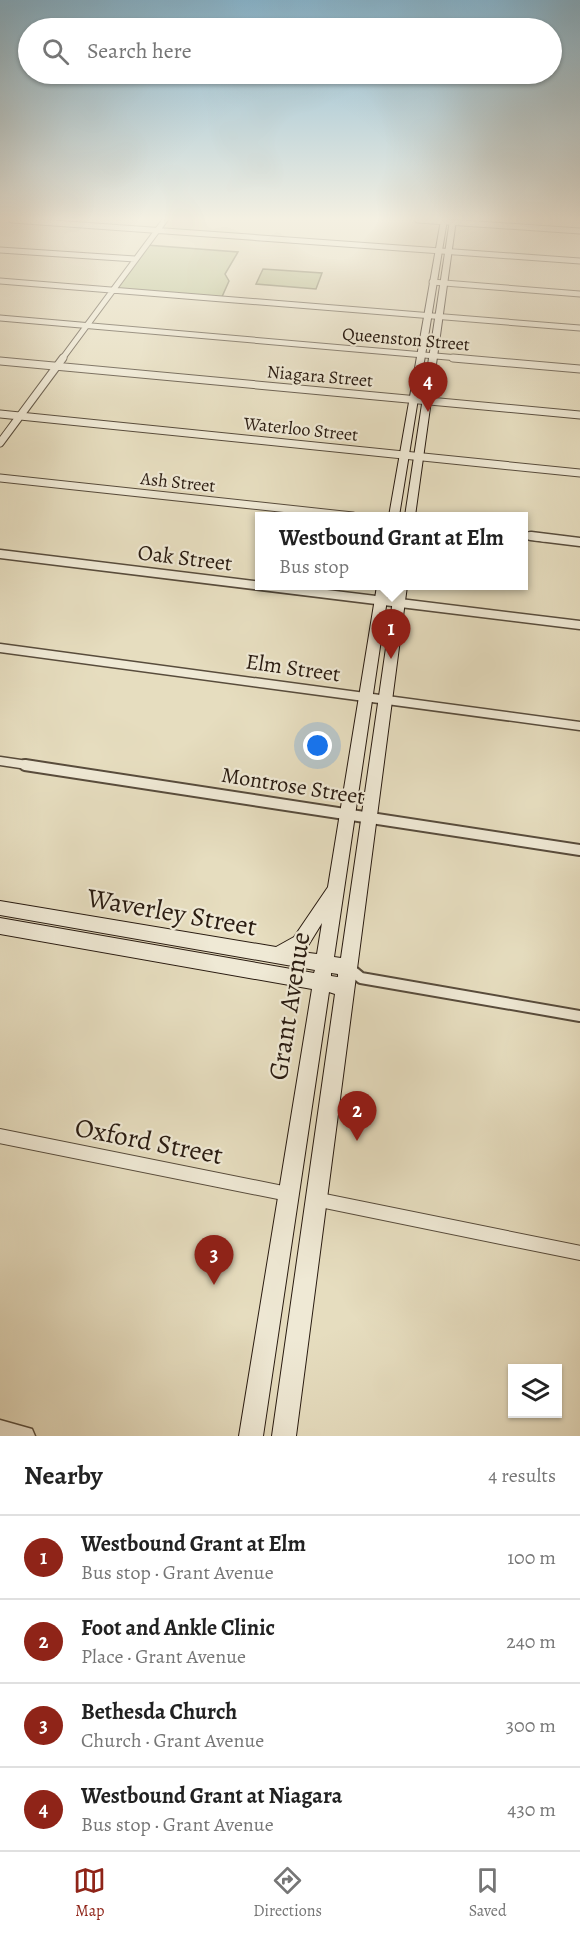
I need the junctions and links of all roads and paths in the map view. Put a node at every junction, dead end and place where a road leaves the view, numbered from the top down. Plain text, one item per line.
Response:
1 (74, 287) edge
2 (113, 287) edge
3 (431, 287) edge
4 (443, 287) edge
5 (494, 287) edge
6 (111, 290) junction
7 (580, 294) edge
8 (426, 316) junction
9 (437, 317) junction
10 (0, 318) edge
11 (86, 326) junction
12 (580, 328) edge
13 (420, 355) junction
14 (433, 356) junction
15 (0, 361) edge
16 (56, 366) junction
17 (580, 369) edge
18 (412, 399) junction
19 (426, 401) junction
20 (0, 414) edge
21 (580, 415) edge
22 (20, 416) junction
23 (0, 443) edge
24 (404, 455) junction
25 (418, 456) junction
26 (580, 473) edge
27 (0, 478) edge
28 (315, 512) edge
29 (395, 512) edge
30 (411, 512) edge
31 (528, 536) edge
32 (580, 542) edge
33 (0, 554) edge
34 (255, 585) edge
35 (292, 590) edge
36 (382, 590) edge
37 (400, 590) edge
38 (381, 601) junction
39 (399, 603) junction
40 (580, 625) edge
41 (0, 648) edge
42 (366, 698) junction
43 (384, 700) junction
44 (580, 726) edge
45 (0, 761) edge
46 (348, 814) junction
47 (369, 818) junction
48 (580, 850) edge
49 (336, 887) junction
50 (0, 908) edge
51 (0, 926) edge
52 (277, 956) junction
53 (322, 973) junction
54 (347, 977) junction
55 (580, 1016) edge
56 (0, 1136) edge
57 (288, 1194) junction
58 (315, 1199) junction
59 (580, 1253) edge
60 (0, 1430) edge
61 (25, 1436) edge
62 (251, 1436) edge
63 (284, 1436) edge

1 - 6 street
2 - 6 street
3 - 8 main road
4 - 9 main road
5 - 7 street
6 - 8 street
6 - 11 street
8 - 9 street
8 - 13 main road
9 - 12 street
9 - 14 main road
10 - 11 street, Queenston Street
11 - 13 street, Queenston Street
11 - 16 street
13 - 14 street, Queenston Street
13 - 18 main road
14 - 17 street, Queenston Street
14 - 19 main road
15 - 16 street, Niagara Street
16 - 18 street, Niagara Street
16 - 22 street
18 - 19 street, Niagara Street
18 - 24 main road
19 - 21 street, Niagara Street
19 - 25 main road
20 - 22 street, Waterloo Street
22 - 23 street
22 - 24 street, Waterloo Street
24 - 25 street, Waterloo Street
24 - 29 main road
25 - 26 street, Waterloo Street
25 - 30 main road
27 - 28 street, Ash Street
31 - 32 street
33 - 34 street, Oak Street
35 - 38 street, Oak Street
36 - 38 main road, Grant Avenue
37 - 39 main road
38 - 39 street, Oak Street
38 - 42 main road, Grant Avenue
39 - 40 street, Oak Street
39 - 43 main road
41 - 42 street, Elm Street
42 - 43 street, Elm Street
42 - 46 main road, Grant Avenue
43 - 44 street, Elm Street
43 - 47 main road
45 - 46 street, Montrose Street
46 - 47 street, Montrose Street
46 - 49 main road, Grant Avenue
47 - 48 street, Montrose Street
47 - 54 main road
49 - 52 main road
49 - 53 main road, Grant Avenue
50 - 52 main road, Waverley Street
51 - 53 main road, Waverley Street
52 - 53 main road, Waverley Street
53 - 54 main road, Waverley Street
53 - 57 main road, Grant Avenue
54 - 55 street, Waverley Street
54 - 58 main road
56 - 57 street, Oxford Street
57 - 62 main road, Grant Avenue
58 - 59 street
58 - 63 main road
60 - 61 street

